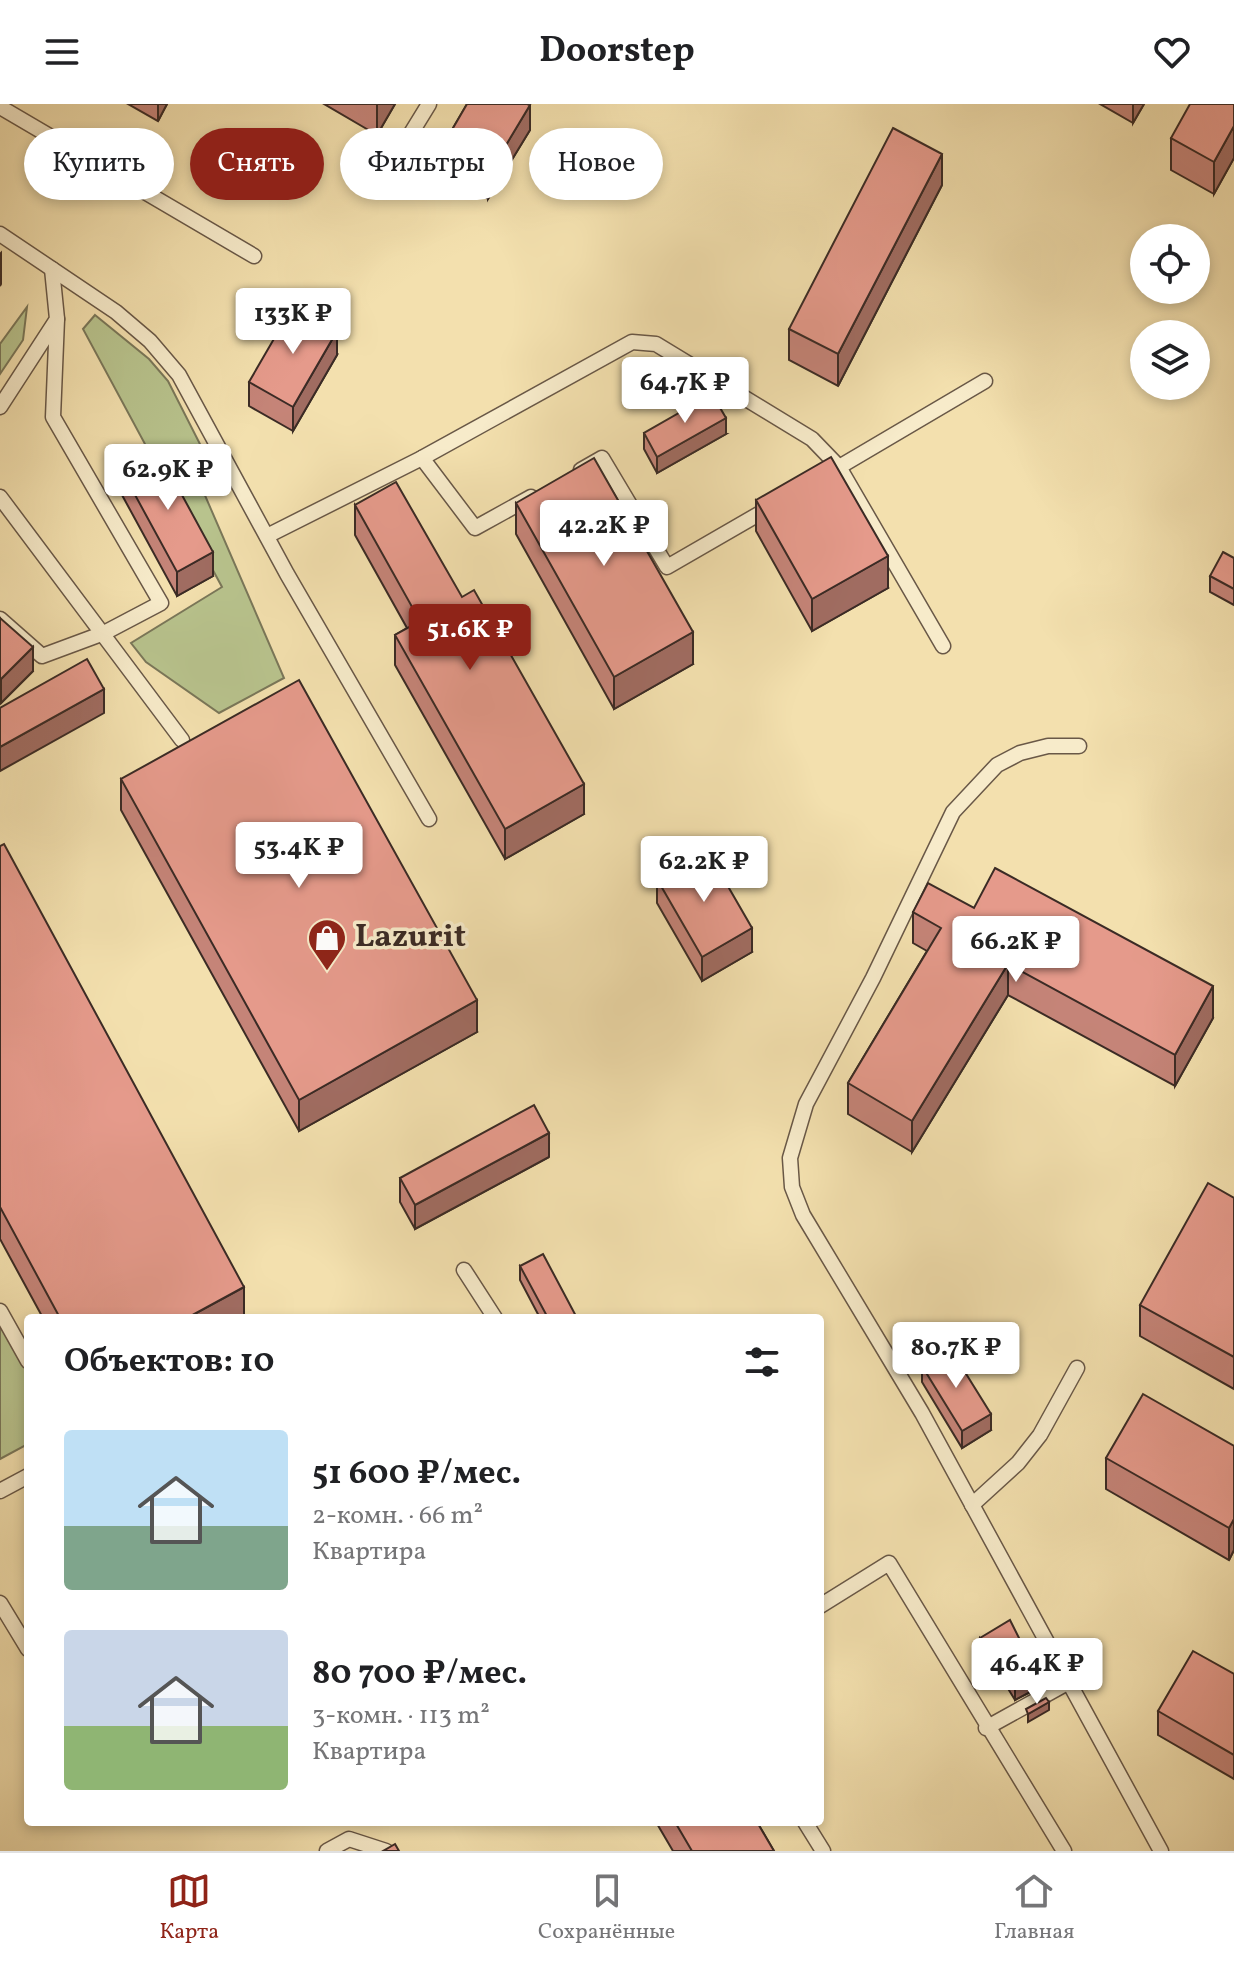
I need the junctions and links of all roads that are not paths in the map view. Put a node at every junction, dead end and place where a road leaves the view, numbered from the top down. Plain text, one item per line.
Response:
1 (429, 104) edge
2 (0, 107) edge
3 (414, 128) edge
4 (0, 234) edge
5 (254, 256) dead end
6 (52, 269) junction
7 (57, 319) junction
8 (985, 381) dead end
9 (0, 407) edge
10 (422, 458) junction
11 (833, 471) junction
12 (564, 479) edge
13 (539, 493) edge
14 (0, 497) edge
15 (787, 498) edge
16 (267, 536) junction
17 (0, 619) edge
18 (104, 633) junction
19 (943, 646) dead end
20 (182, 740) dead end
21 (1079, 746) dead end
22 (429, 819) dead end
23 (464, 1270) dead end
24 (0, 1311) edge
25 (492, 1314) edge
26 (24, 1354) edge
27 (1077, 1368) dead end
28 (24, 1478) edge
29 (0, 1491) edge
30 (972, 1505) junction
31 (0, 1603) edge
32 (824, 1604) edge
33 (24, 1642) edge
34 (1069, 1682) junction
35 (986, 1728) junction
36 (807, 1826) edge
37 (327, 1851) edge
38 (386, 1851) edge
39 (823, 1851) edge
40 (1064, 1851) edge
41 (1161, 1851) edge

1 - 3 lane
2 - 5 lane
4 - 6 lane
6 - 7 lane
6 - 16 lane
7 - 9 lane
7 - 18 lane
8 - 11 lane
10 - 11 lane
10 - 13 lane
10 - 16 lane
11 - 19 lane
12 - 15 lane
14 - 18 lane
16 - 22 lane
17 - 18 lane
18 - 20 lane
21 - 30 lane
23 - 25 lane
24 - 26 lane
27 - 30 lane
28 - 29 lane
30 - 34 lane
31 - 33 lane
32 - 35 lane
34 - 35 lane
34 - 41 lane
35 - 40 lane
36 - 39 lane
37 - 38 lane

